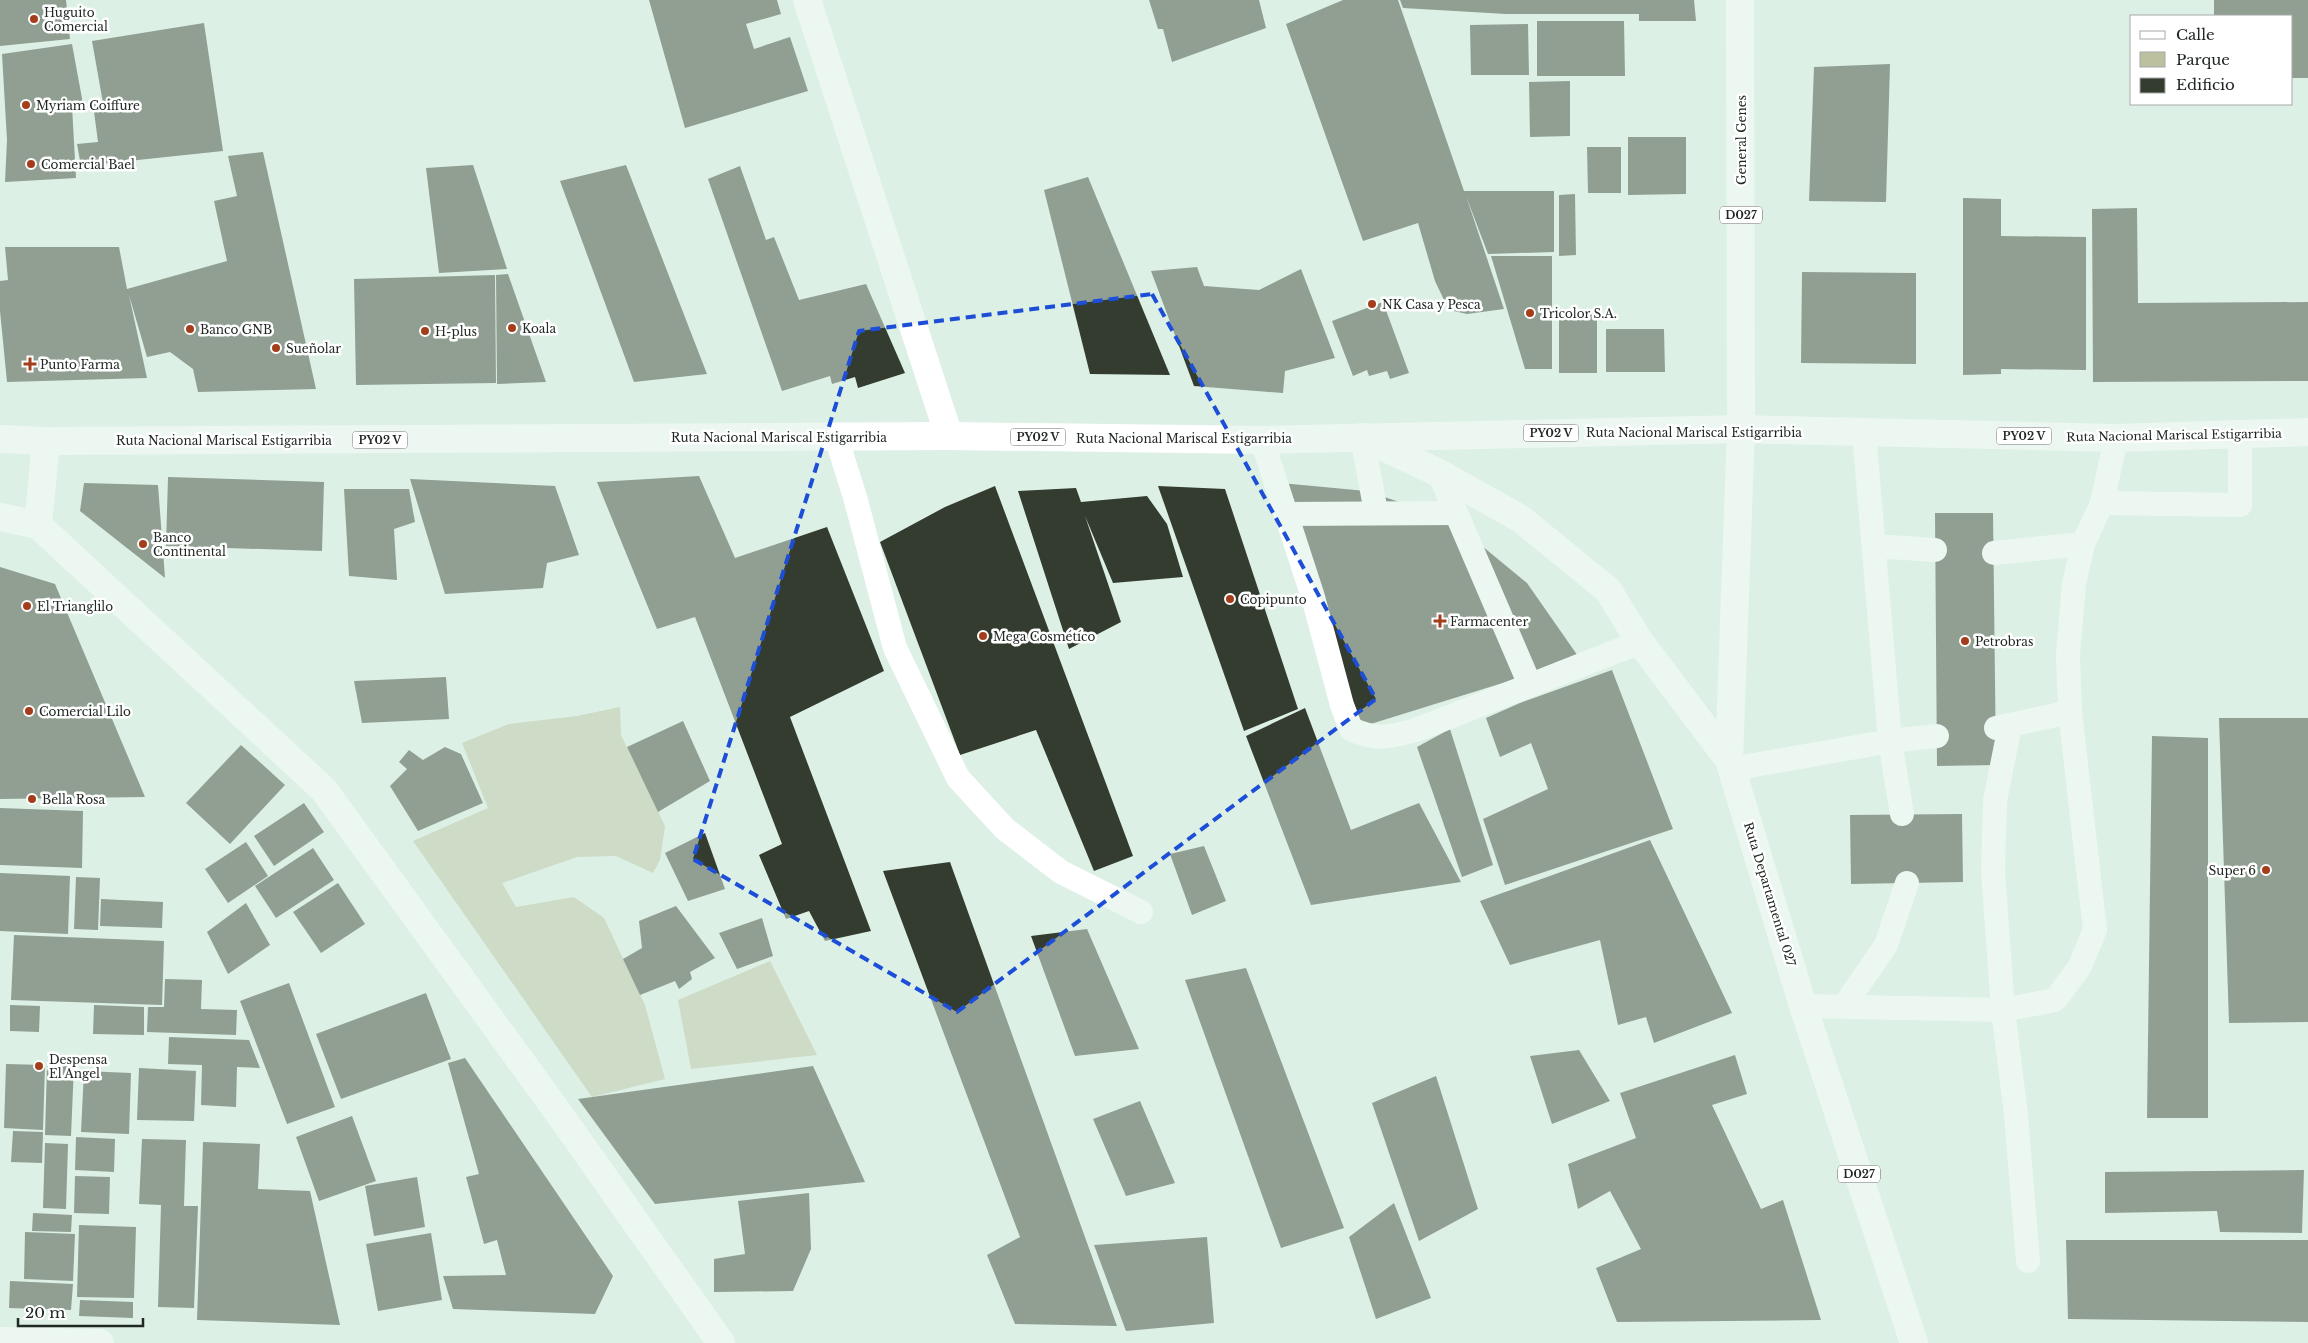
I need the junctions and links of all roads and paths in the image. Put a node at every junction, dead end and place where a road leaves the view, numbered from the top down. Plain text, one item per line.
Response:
1 (807, 0) edge
2 (1740, 0) edge
3 (1741, 429) junction
4 (2308, 432) edge
5 (1864, 433) junction
6 (2240, 434) junction
7 (949, 436) junction
8 (836, 437) junction
9 (1362, 437) junction
10 (2116, 438) junction
11 (0, 439) edge
12 (1262, 440) junction
13 (46, 441) junction
14 (1439, 473) junction
15 (2102, 503) junction
16 (1376, 512) junction
17 (1456, 513) junction
18 (1286, 514) junction
19 (0, 517) edge
20 (38, 525) junction
21 (2083, 544) junction
22 (1874, 546) junction
23 (1935, 550) dead end
24 (1994, 554) dead end
25 (1640, 642) junction
26 (1530, 685) junction
27 (2070, 712) junction
28 (1937, 736) dead end
29 (1890, 741) junction
30 (1731, 764) junction
31 (1902, 814) dead end
32 (1907, 883) dead end
33 (1141, 912) dead end
34 (1803, 1006) junction
35 (1844, 1006) junction
36 (2002, 1010) junction
37 (2028, 1261) dead end
38 (0, 1341) edge
39 (100, 1343) edge
40 (721, 1343) edge
41 (1914, 1343) edge

1 - 7 main road
2 - 3 main road, General Genes / D027
3 - 5 main road, Ruta Nacional Mariscal Estigarribia / PY02 V
3 - 9 main road, Ruta Nacional Mariscal Estigarribia / PY02 V
3 - 30 main road, Ruta Departamental 027 / D027
4 - 6 main road, Ruta Nacional Mariscal Estigarribia / PY02 V
5 - 10 main road, Ruta Nacional Mariscal Estigarribia / PY02 V
5 - 22 lane
6 - 10 main road, Ruta Nacional Mariscal Estigarribia / PY02 V
6 - 15 lane
7 - 8 main road, Ruta Nacional Mariscal Estigarribia / PY02 V
7 - 12 main road, Ruta Nacional Mariscal Estigarribia / PY02 V
8 - 13 main road, Ruta Nacional Mariscal Estigarribia / PY02 V
8 - 33 lane
9 - 12 main road, Ruta Nacional Mariscal Estigarribia / PY02 V
9 - 14 main road
9 - 16 lane
10 - 15 lane
11 - 13 main road, Ruta Nacional Mariscal Estigarribia / PY02 V
12 - 18 lane
13 - 20 main road
14 - 17 lane
14 - 25 main road
15 - 21 lane
16 - 17 lane
16 - 18 lane
17 - 26 lane
18 - 26 lane
19 - 20 main road
20 - 40 main road
21 - 24 lane
21 - 27 lane
22 - 23 lane
22 - 29 lane
25 - 26 lane
25 - 30 main road
27 - 36 lane
27 - 36 lane
28 - 29 lane
29 - 30 lane
29 - 31 lane
30 - 34 main road, Ruta Departamental 027 / D027
32 - 35 lane
34 - 35 lane
34 - 41 main road, Ruta Departamental 027 / D027
35 - 36 lane
36 - 37 lane
38 - 39 main road

